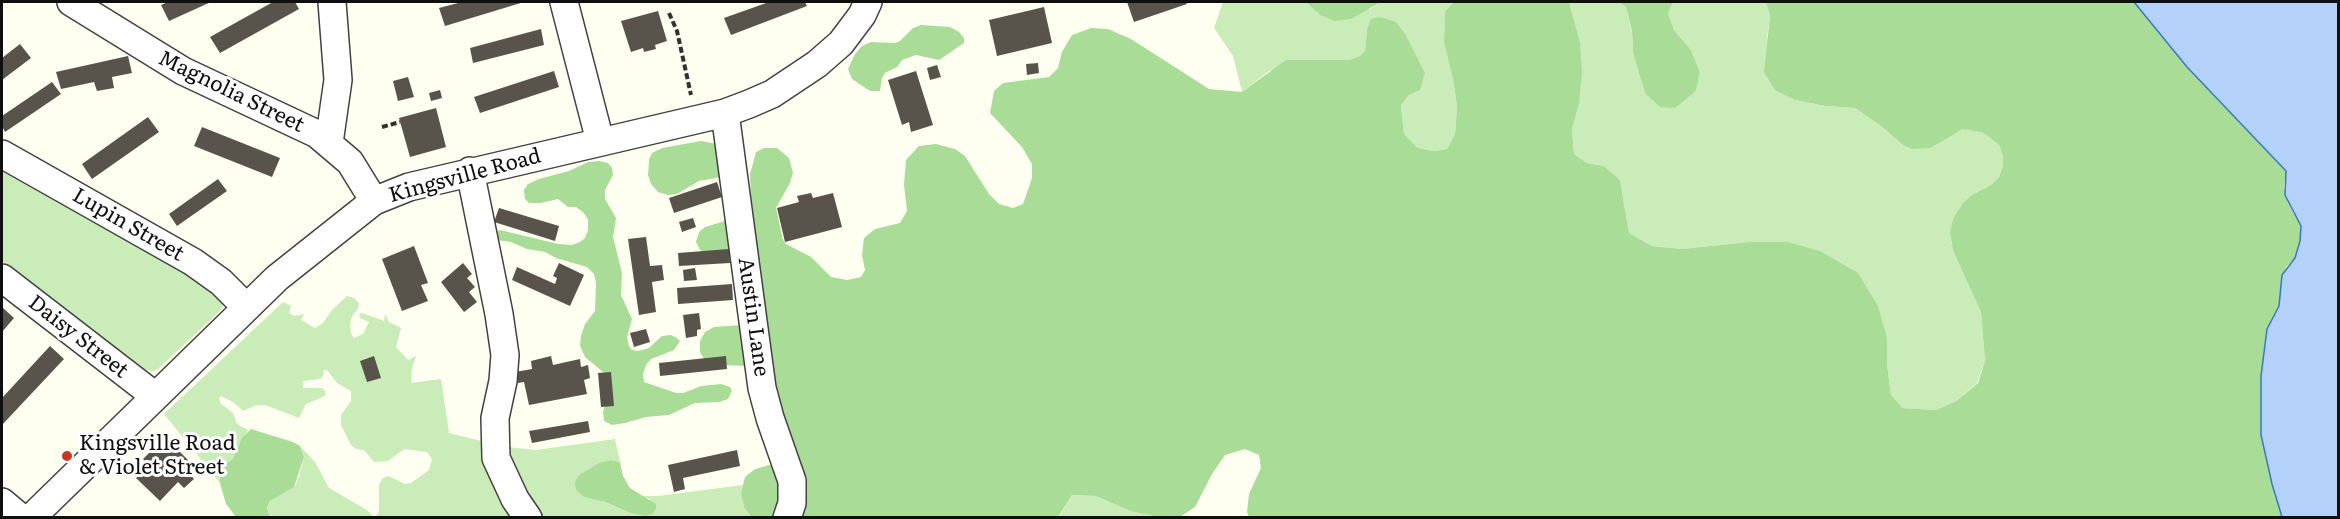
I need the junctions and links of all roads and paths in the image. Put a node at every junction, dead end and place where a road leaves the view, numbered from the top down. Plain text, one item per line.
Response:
1 (71, 2) edge
2 (332, 2) edge
3 (564, 2) edge
4 (868, 2) edge
5 (669, 13) dead end
6 (725, 112) junction
7 (697, 119) junction
8 (400, 122) dead end
9 (382, 127) dead end
10 (600, 141) junction
11 (329, 143) junction
12 (2, 154) edge
13 (470, 171) junction
14 (374, 201) junction
15 (2, 278) edge
16 (246, 307) junction
17 (155, 396) junction
18 (2, 502) edge
19 (21, 518) edge
20 (31, 518) edge
21 (528, 518) edge
22 (787, 518) edge

1 - 11 street, Magnolia Street
2 - 11 street
3 - 10 street
4 - 6 street, Kingsville Road
5 - 7 path
6 - 7 street, Kingsville Road
6 - 22 street, Austin Lane
7 - 10 street, Kingsville Road
8 - 9 path
10 - 13 street, Kingsville Road
11 - 14 street, Magnolia Street
12 - 16 street, Lupin Street
13 - 14 street, Kingsville Road
13 - 21 street
14 - 16 street, Kingsville Road
15 - 17 street, Daisy Street
16 - 17 street, Kingsville Road
17 - 20 street, Kingsville Road
18 - 19 street

